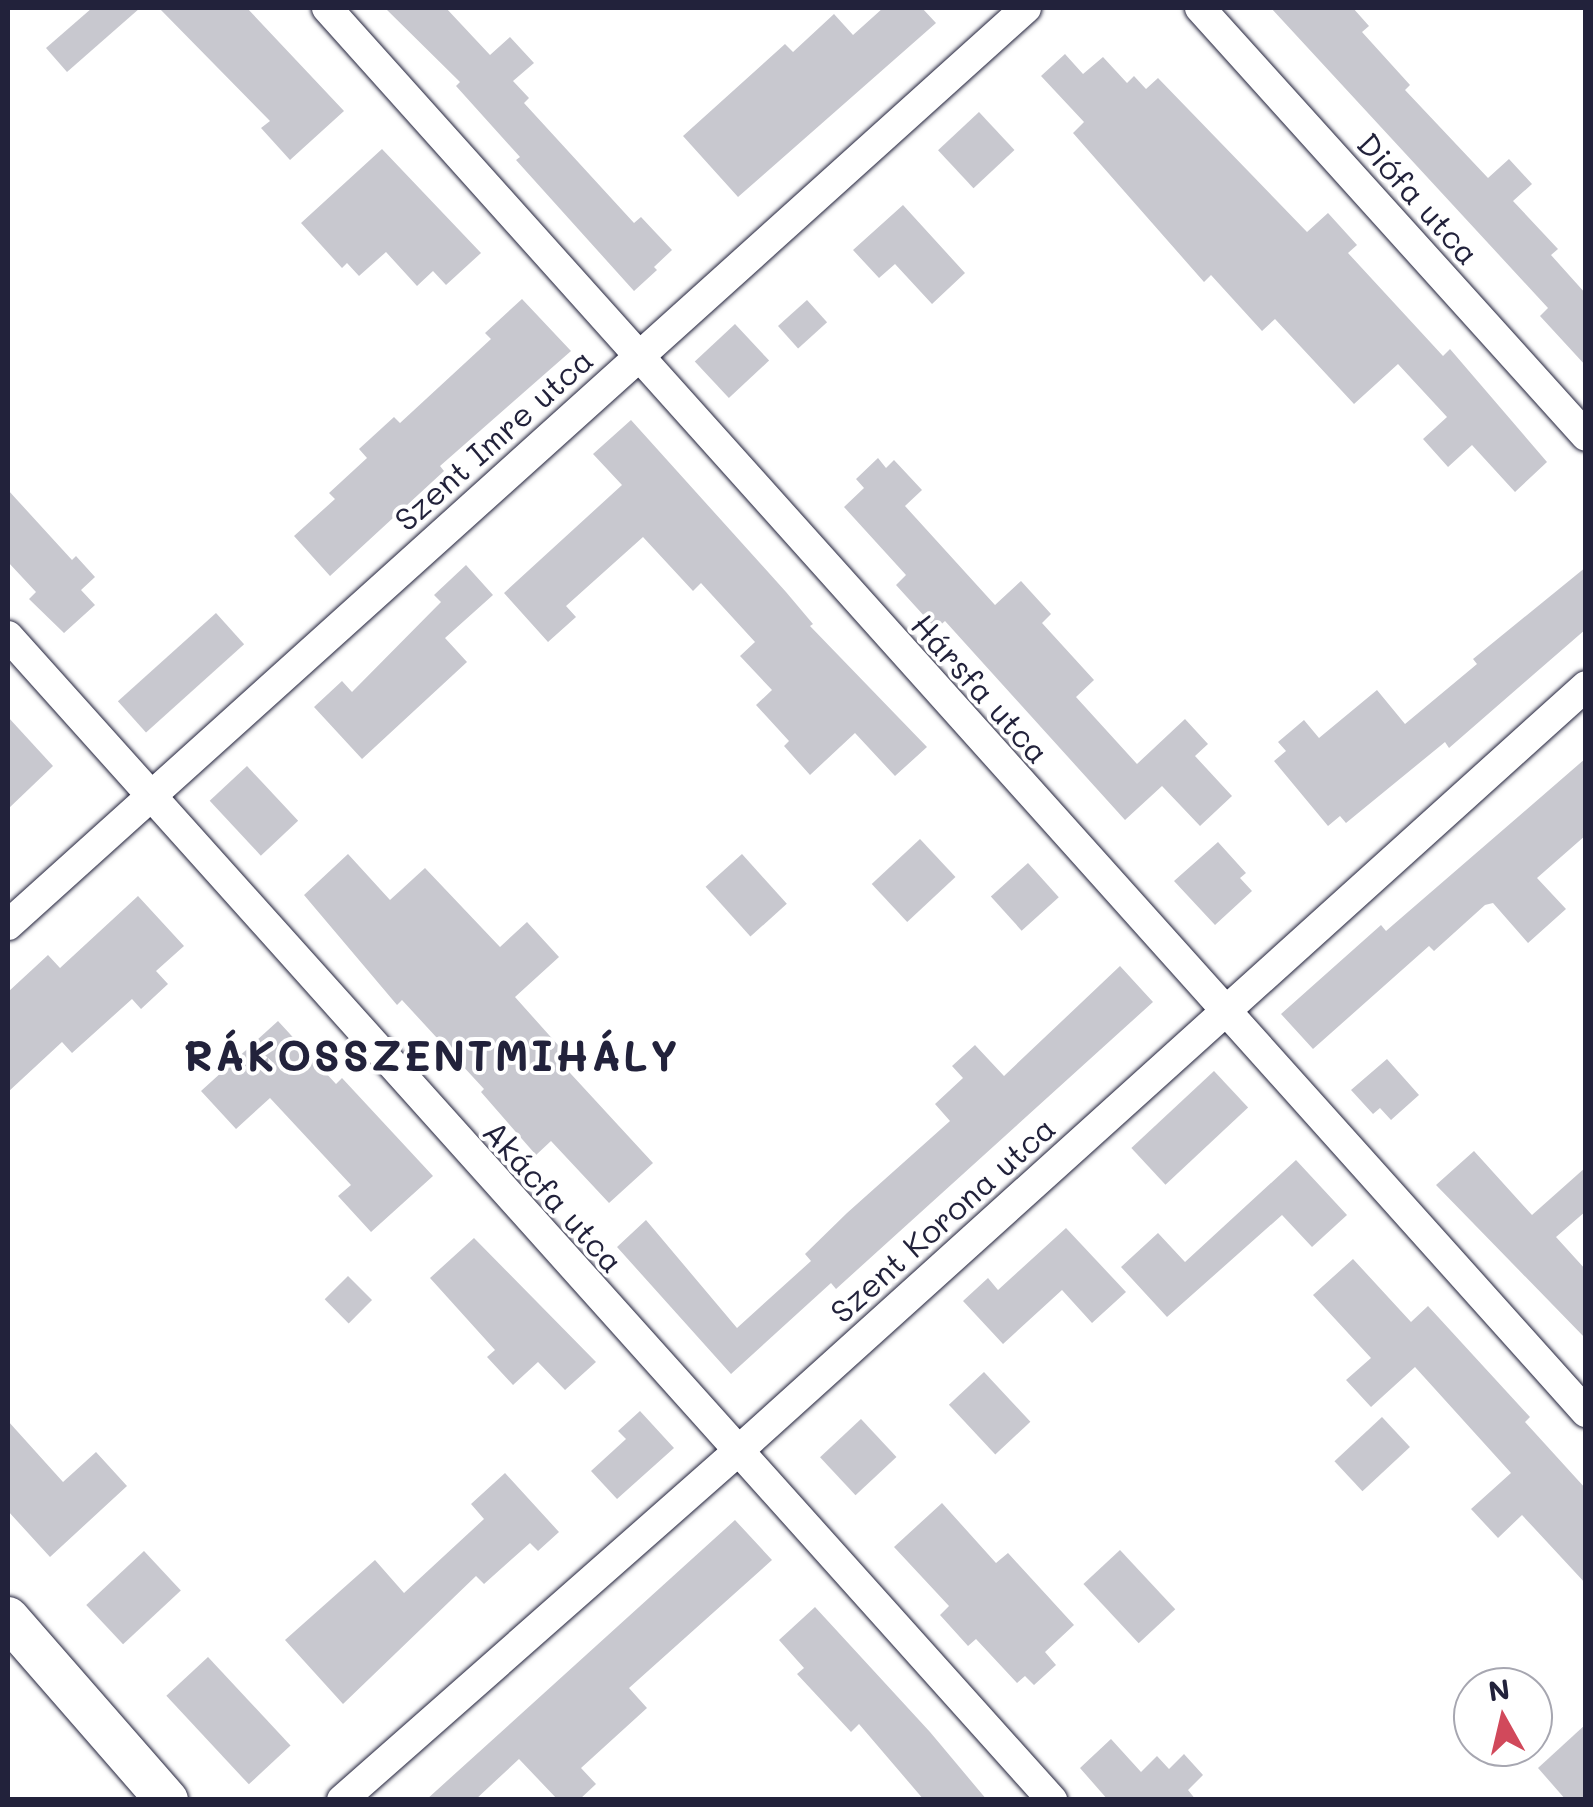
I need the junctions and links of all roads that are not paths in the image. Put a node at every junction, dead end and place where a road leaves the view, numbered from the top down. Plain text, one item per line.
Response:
1 (327, 8) edge
2 (1026, 8) edge
3 (1200, 8) edge
4 (638, 356) junction
5 (1586, 436) edge
6 (8, 636) edge
7 (1586, 686) edge
8 (148, 796) junction
9 (8, 924) edge
10 (1223, 1012) junction
11 (1586, 1412) edge
12 (737, 1452) junction
13 (8, 1618) edge
14 (167, 1800) edge
15 (342, 1800) edge
16 (1052, 1800) edge

1 - 4 street, Hársfa utca
2 - 4 street, Szent Imre utca
3 - 5 street, Diófa utca
4 - 8 street, Szent Imre utca
4 - 10 street, Hársfa utca
6 - 8 street, Akácfa utca
7 - 10 street, Szent Korona utca
8 - 9 street, Szent Imre utca
8 - 12 street, Akácfa utca
10 - 11 street, Hársfa utca
10 - 12 street, Szent Korona utca
12 - 15 street, Szent Korona utca
12 - 16 street, Akácfa utca
13 - 14 street

